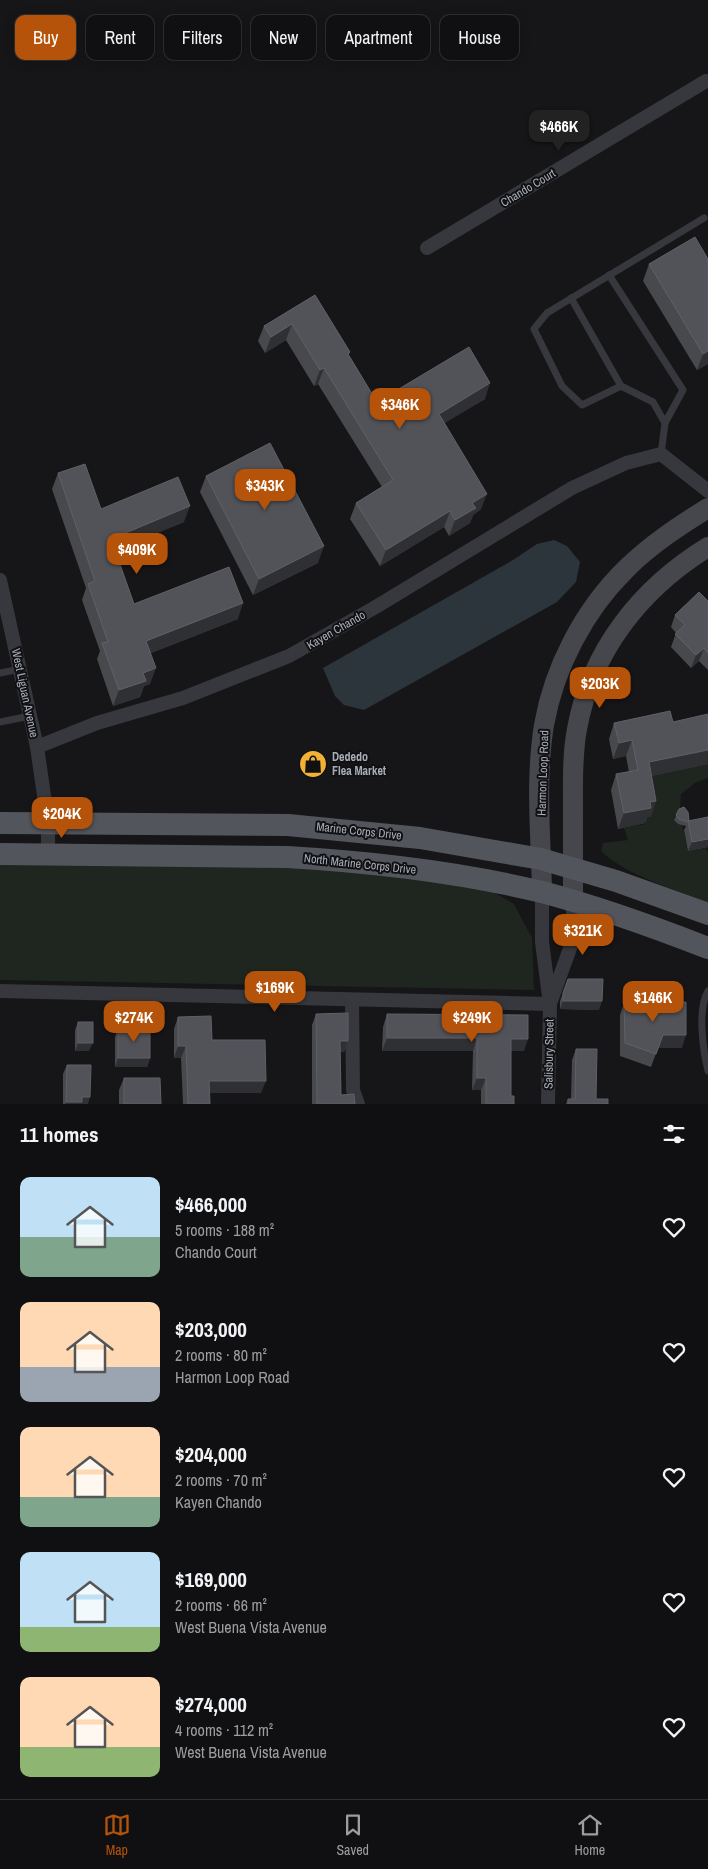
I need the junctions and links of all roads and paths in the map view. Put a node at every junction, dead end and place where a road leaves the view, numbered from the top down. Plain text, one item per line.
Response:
1 (706, 81) dead end
2 (704, 218) dead end
3 (427, 248) dead end
4 (609, 275) junction
5 (571, 298) junction
6 (621, 386) junction
7 (665, 423) junction
8 (661, 454) junction
9 (708, 491) edge
10 (708, 508) edge
11 (708, 547) edge
12 (0, 580) edge
13 (20, 669) junction
14 (0, 673) edge
15 (30, 716) junction
16 (0, 722) edge
17 (37, 747) junction
18 (0, 823) edge
19 (48, 823) junction
20 (0, 854) edge
21 (48, 855) junction
22 (541, 859) junction
23 (573, 868) junction
24 (542, 892) junction
25 (573, 900) junction
26 (708, 914) edge
27 (708, 948) edge
28 (0, 991) edge
29 (708, 991) edge
30 (352, 1000) junction
31 (550, 1004) junction
32 (708, 1071) edge
33 (358, 1104) edge
34 (548, 1104) edge

1 - 3 street, Chando Court
2 - 4 lane
4 - 5 lane
4 - 7 lane
5 - 6 lane
5 - 6 lane
6 - 7 lane
7 - 8 lane
8 - 9 street
8 - 17 street, Kayen Chando
10 - 22 main road, Harmon Loop Road
11 - 23 main road
12 - 13 street, West Liguan Avenue
13 - 14 lane
13 - 15 street, West Liguan Avenue
15 - 16 lane
15 - 17 street, West Liguan Avenue
17 - 19 street
18 - 19 main road, Marine Corps Drive
19 - 21 street
19 - 22 main road, Marine Corps Drive
20 - 21 main road, North Marine Corps Drive
21 - 24 main road, North Marine Corps Drive
22 - 23 main road, Marine Corps Drive
22 - 24 main road, Harmon Loop Road
23 - 25 main road
23 - 26 main road, Marine Corps Drive
24 - 25 main road, North Marine Corps Drive
24 - 31 street, Salisbury Street
25 - 27 main road, North Marine Corps Drive
25 - 31 street, Salisbury Street
28 - 30 street
29 - 32 lane
30 - 31 street
30 - 33 street
31 - 34 street, Salisbury Street

